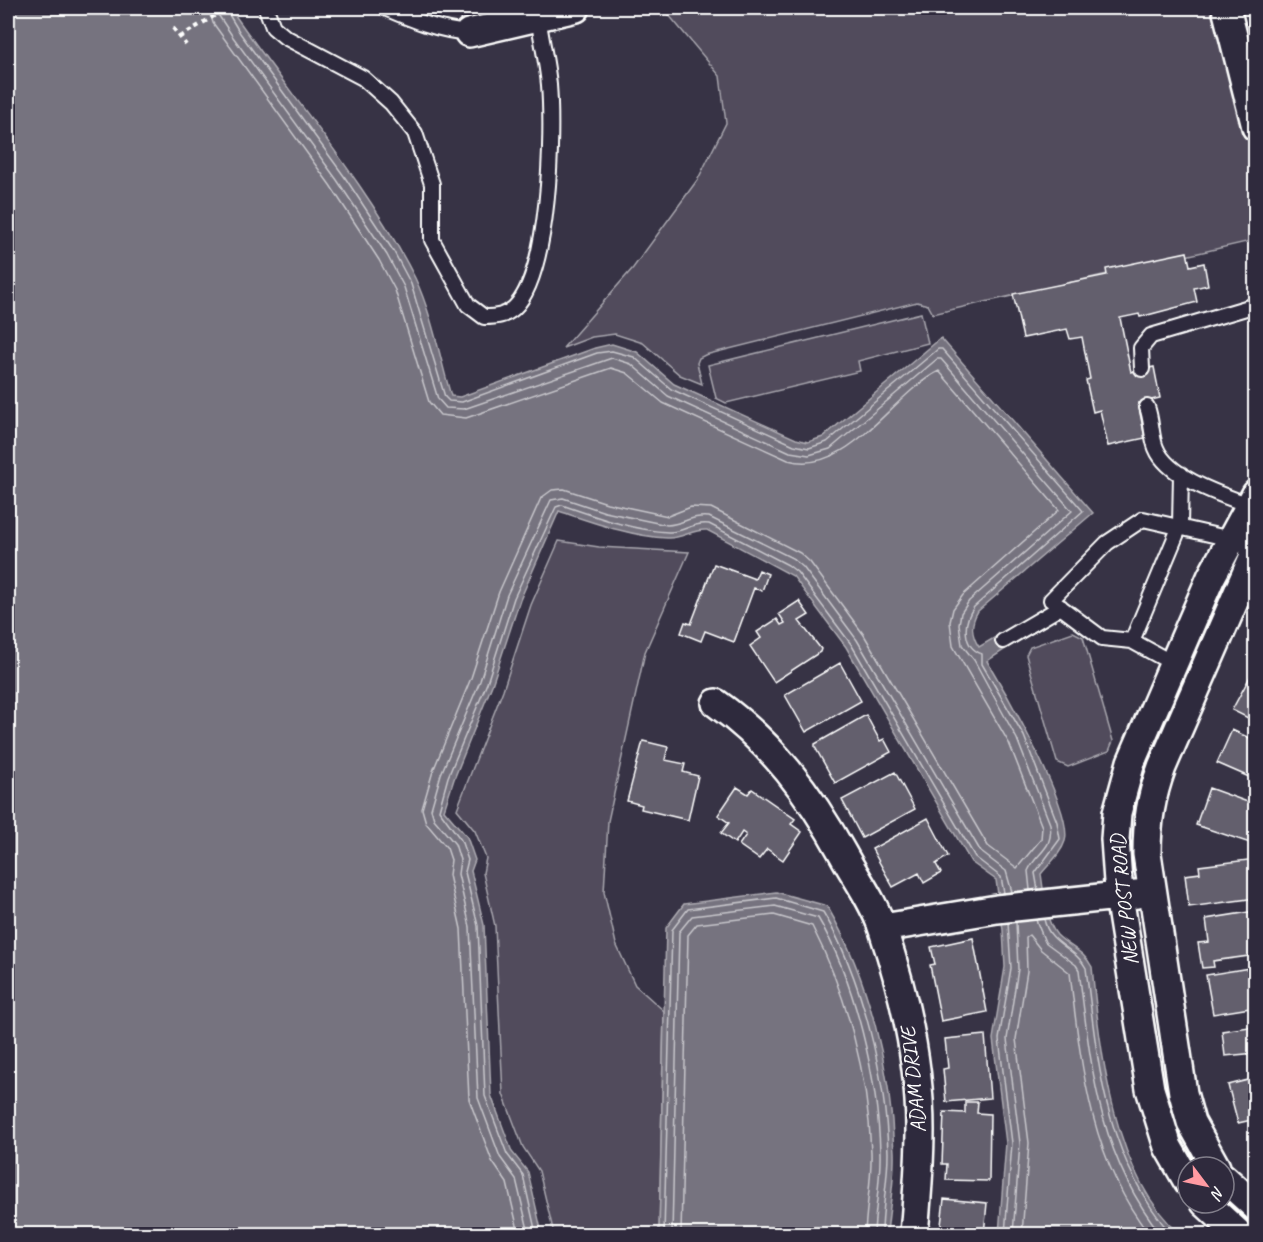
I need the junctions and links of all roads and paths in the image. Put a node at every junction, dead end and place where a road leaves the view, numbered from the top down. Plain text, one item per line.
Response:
1 (227, 8) edge
2 (266, 8) edge
3 (385, 8) edge
4 (576, 8) edge
5 (1226, 10) edge
6 (538, 16) junction
7 (173, 28) dead end
8 (469, 33) joint
9 (180, 37) junction
10 (186, 45) dead end
11 (1256, 127) edge
12 (1256, 305) edge
13 (1142, 369) dead end
14 (1147, 407) dead end
15 (1181, 474) junction
16 (1252, 500) edge
17 (1180, 526) junction
18 (1243, 537) edge
19 (1061, 607) junction
20 (1003, 641) dead end
21 (1132, 641) junction
22 (1173, 664) junction
23 (716, 703) dead end
24 (1153, 893) junction
25 (1119, 896) junction
26 (883, 928) junction
27 (1209, 1155) edge
28 (1176, 1161) edge
29 (1236, 1189) edge
30 (1256, 1207) edge
31 (1218, 1215) edge
32 (914, 1234) edge
33 (1239, 1234) edge

1 - 9 path
2 - 6 lane
3 - 8 lane
4 - 6 street
5 - 11 street
6 - 8 street
7 - 9 path
9 - 10 path
12 - 13 lane
14 - 15 lane
15 - 16 lane
15 - 17 lane
16 - 18 street, NEW POST ROAD
17 - 18 lane
17 - 19 lane
17 - 21 lane
18 - 22 street, NEW POST ROAD
18 - 24 street, NEW POST ROAD
19 - 20 lane
19 - 21 lane
21 - 22 lane
22 - 25 street, NEW POST ROAD
23 - 26 street, ADAM DRIVE
24 - 25 street
24 - 27 street, NEW POST ROAD
25 - 26 street
25 - 28 street, NEW POST ROAD
26 - 32 street, ADAM DRIVE
29 - 30 street
31 - 33 street

